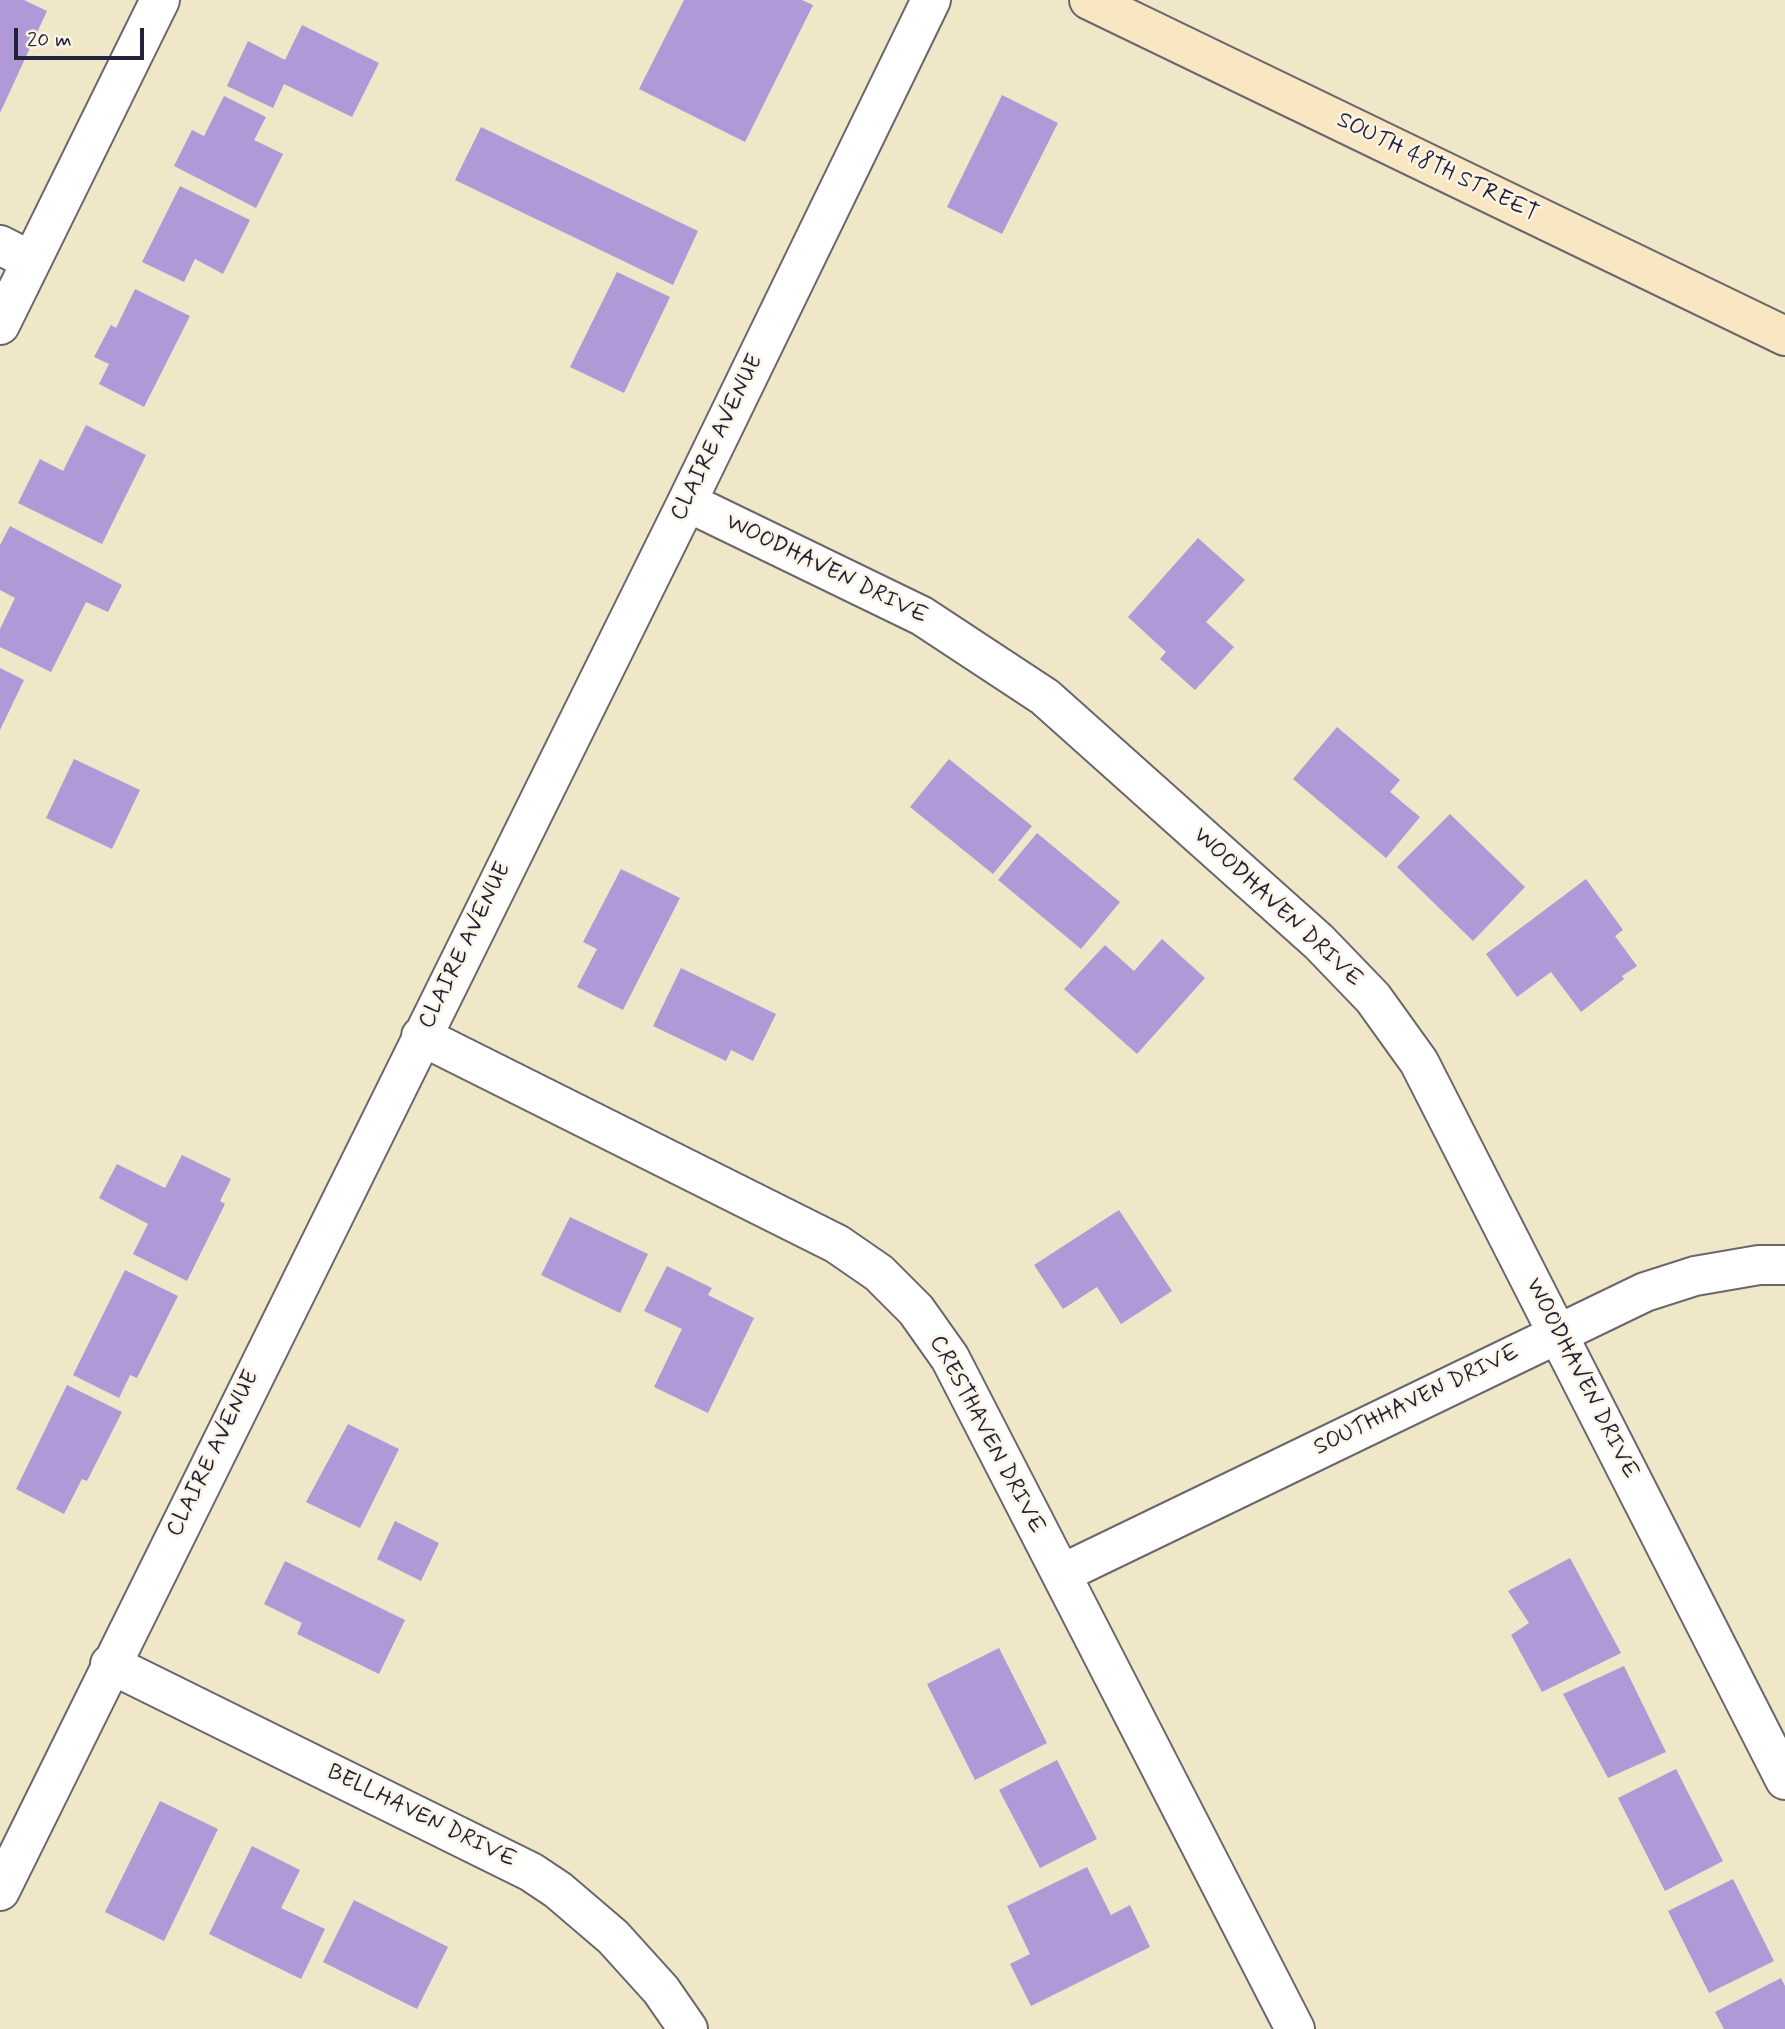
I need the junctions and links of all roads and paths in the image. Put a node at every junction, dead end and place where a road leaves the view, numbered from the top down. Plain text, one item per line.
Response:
1 (160, 0) edge
2 (930, 0) edge
3 (1089, 0) edge
4 (16, 253) edge
5 (0, 325) edge
6 (1785, 337) edge
7 (687, 502) junction
8 (421, 1036) junction
9 (1785, 1265) edge
10 (1557, 1333) junction
11 (1061, 1574) junction
12 (110, 1664) junction
13 (1785, 1780) edge
14 (0, 1891) edge
15 (688, 2029) edge
16 (1294, 2029) edge

1 - 4 street
2 - 7 street, CLAIRE AVENUE
3 - 6 main road, SOUTH 48TH STREET
4 - 5 street
7 - 8 street, CLAIRE AVENUE
7 - 10 street, WOODHAVEN DRIVE
8 - 11 street, CRESTHAVEN DRIVE
8 - 12 street, CLAIRE AVENUE
9 - 10 street, SOUTHHAVEN DRIVE
10 - 11 street, SOUTHHAVEN DRIVE
10 - 13 street, WOODHAVEN DRIVE
11 - 16 street, CRESTHAVEN DRIVE
12 - 14 street, CLAIRE AVENUE
12 - 15 street, BELLHAVEN DRIVE

